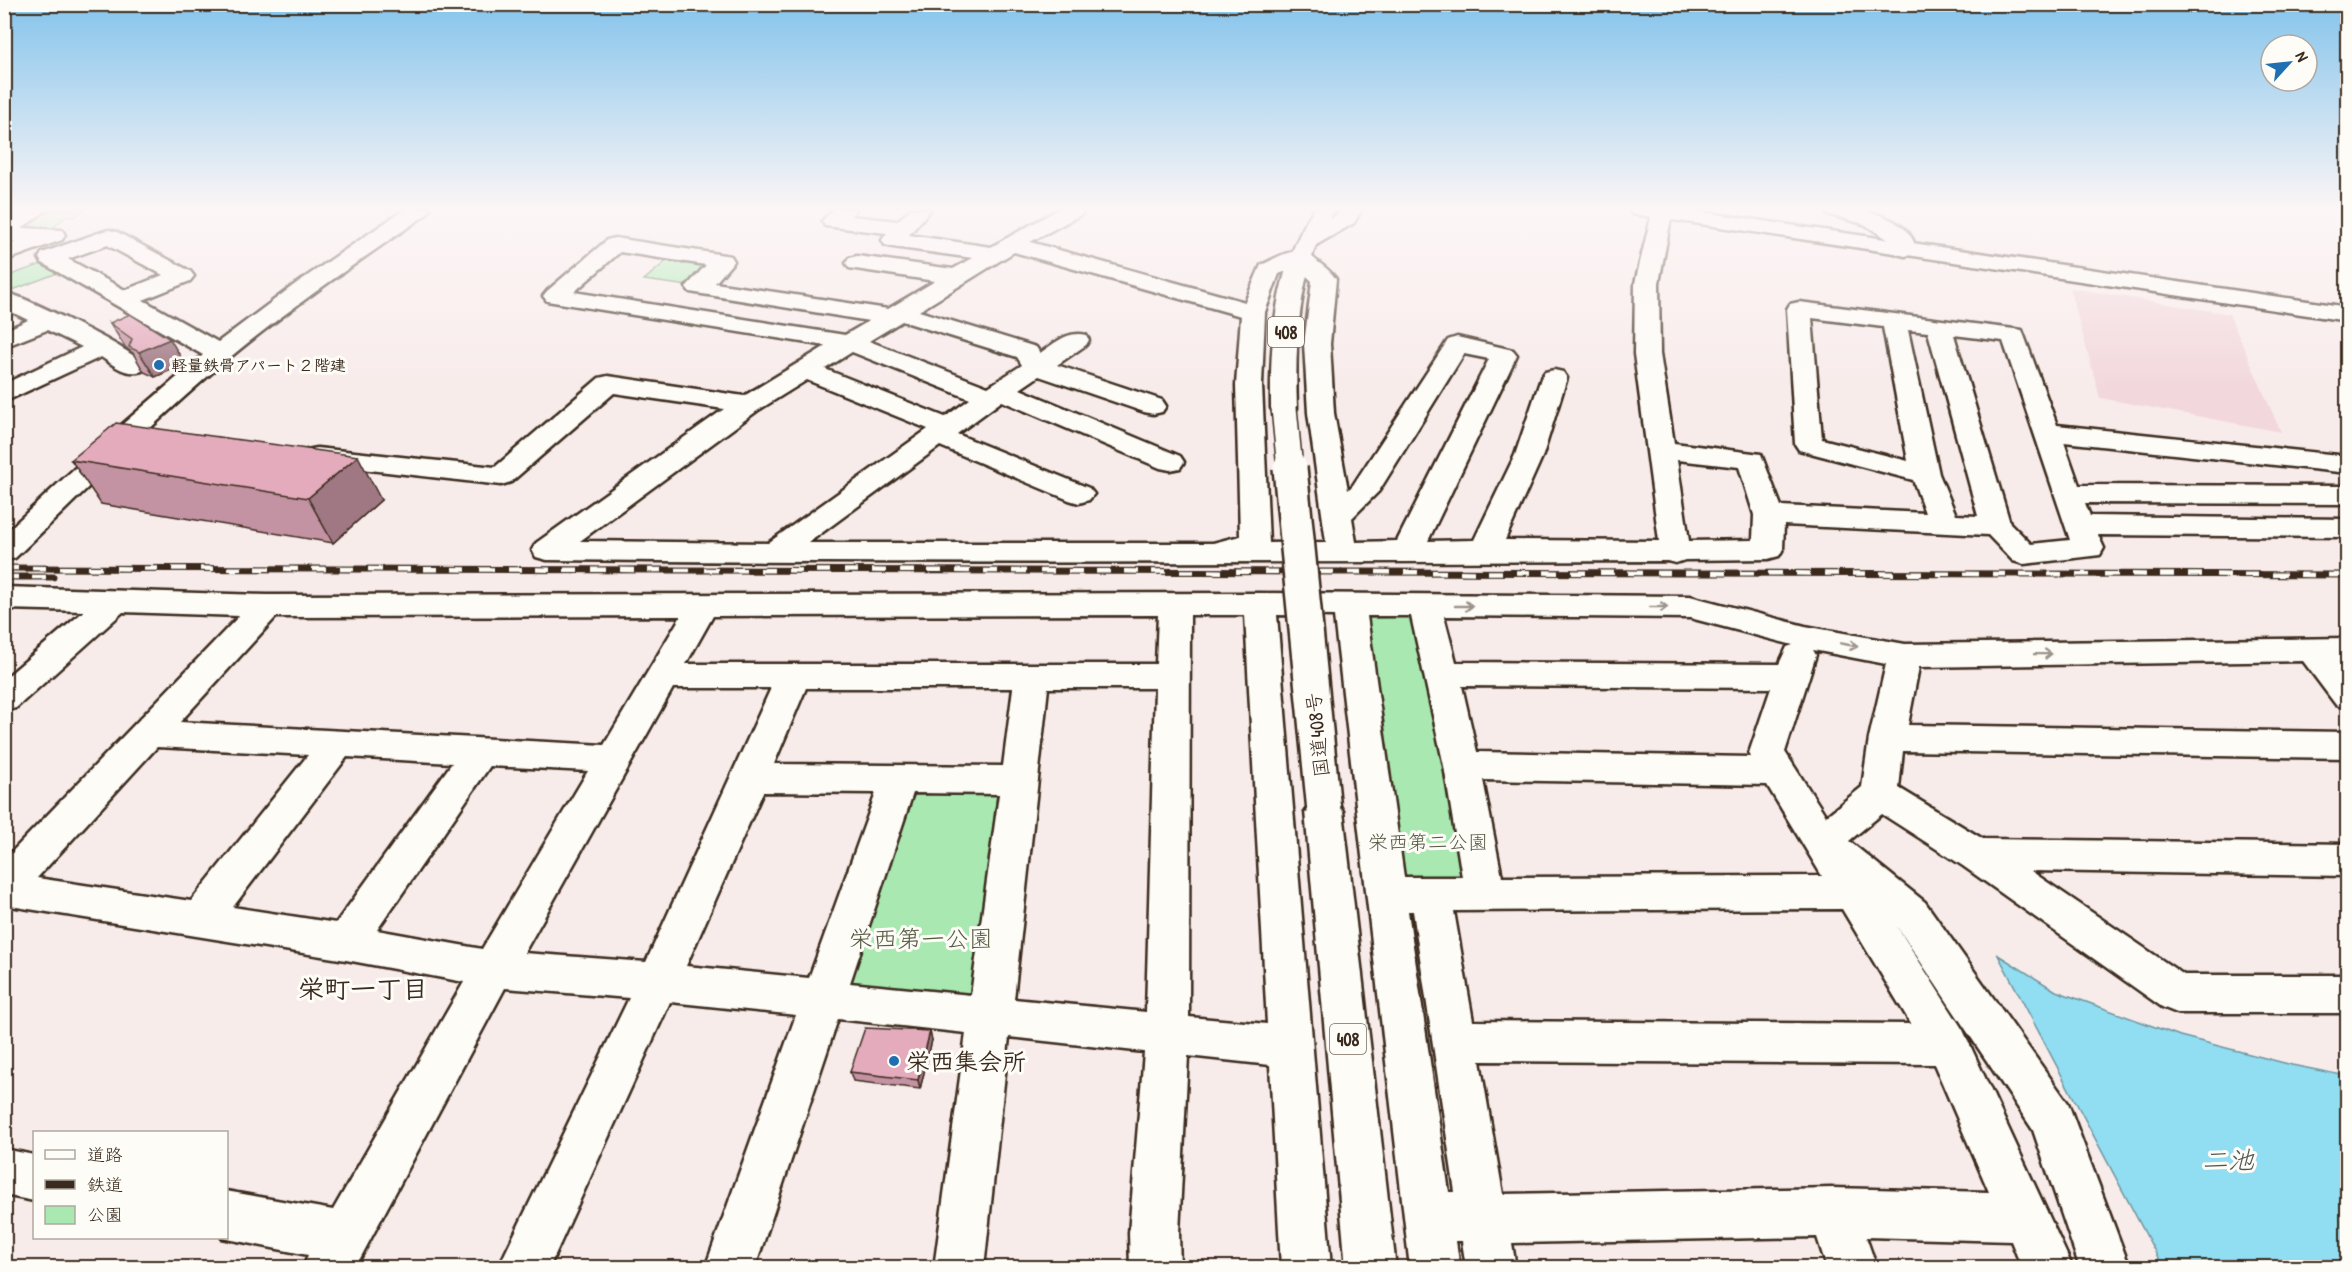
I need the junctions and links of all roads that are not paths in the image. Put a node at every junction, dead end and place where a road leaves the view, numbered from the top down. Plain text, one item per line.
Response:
1 (334, 268) edge
2 (588, 268) edge
3 (716, 268) edge
4 (896, 268) edge
5 (972, 268) edge
6 (1081, 268) edge
7 (1272, 268) edge
8 (1298, 268) edge
9 (1317, 268) edge
10 (1648, 268) edge
11 (2037, 268) edge
12 (958, 277) junction
13 (4, 299) edge
14 (122, 300) dead end
15 (1253, 312) junction
16 (2348, 314) edge
17 (896, 315) junction
18 (46, 321) junction
19 (1894, 321) junction
20 (1939, 326) junction
21 (4, 340) edge
22 (1077, 340) dead end
23 (851, 343) junction
24 (102, 347) junction
25 (219, 354) junction
26 (133, 366) edge
27 (1035, 366) junction
28 (806, 370) junction
29 (1554, 378) dead end
30 (995, 393) junction
31 (4, 394) edge
32 (748, 405) junction
33 (1153, 406) dead end
34 (941, 431) junction
35 (2046, 432) junction
36 (128, 434) junction
37 (163, 438) edge
38 (1662, 450) junction
39 (291, 453) edge
40 (1170, 462) dead end
41 (2348, 465) edge
42 (1925, 474) junction
43 (1079, 494) dead end
44 (2068, 494) junction
45 (2348, 495) edge
46 (1339, 514) junction
47 (1769, 515) junction
48 (1944, 523) junction
49 (2078, 525) junction
50 (1996, 526) junction
51 (2348, 528) edge
52 (1485, 550) junction
53 (4, 551) edge
54 (777, 551) junction
55 (1407, 552) junction
56 (1343, 553) junction
57 (1676, 553) junction
58 (1208, 554) junction
59 (4, 598) edge
60 (116, 601) junction
61 (704, 604) junction
62 (1174, 604) junction
63 (1260, 604) junction
64 (1349, 605) junction
65 (267, 606) junction
66 (1425, 606) junction
67 (1805, 637) junction
68 (2313, 650) junction
69 (2348, 650) edge
70 (1905, 656) junction
71 (1442, 674) junction
72 (794, 675) junction
73 (663, 676) junction
74 (1032, 676) junction
75 (1172, 676) junction
76 (1792, 676) junction
77 (2348, 696) edge
78 (4, 699) edge
79 (148, 733) junction
80 (1887, 738) junction
81 (338, 743) junction
82 (2348, 745) edge
83 (481, 751) junction
84 (615, 759) junction
85 (1462, 766) junction
86 (1778, 771) junction
87 (752, 778) junction
88 (899, 779) junction
89 (1019, 780) junction
90 (1880, 794) junction
91 (1822, 841) junction
92 (1977, 855) junction
93 (2348, 860) edge
94 (4, 888) edge
95 (1853, 892) junction
96 (1386, 894) junction
97 (1431, 894) junction
98 (1485, 894) junction
99 (201, 919) junction
100 (346, 942) junction
101 (494, 969) junction
102 (658, 982) junction
103 (2348, 994) edge
104 (822, 998) junction
105 (991, 1015) junction
106 (1167, 1032) junction
107 (1455, 1041) junction
108 (1947, 1044) junction
109 (1292, 1047) junction
110 (4, 1172) edge
111 (33, 1178) edge
112 (1833, 1212) junction
113 (1429, 1214) junction
114 (228, 1216) edge
115 (2024, 1217) junction
116 (1483, 1219) junction
117 (337, 1252) edge
118 (524, 1268) edge
119 (730, 1268) edge
120 (959, 1268) edge
121 (1155, 1268) edge
122 (1306, 1268) edge
123 (1371, 1268) edge
124 (1435, 1268) edge
125 (1491, 1268) edge
126 (1852, 1268) edge
127 (2048, 1268) edge
128 (2104, 1268) edge

1 - 25 main road
2 - 23 main road
3 - 17 main road
4 - 12 main road
5 - 12 main road
6 - 15 main road
7 - 15 main road
8 - 123 main road, 国道408号 / 408, bridge
9 - 46 main road
10 - 38 main road
11 - 16 main road
12 - 17 main road
13 - 18 main road
14 - 25 main road
15 - 58 main road
17 - 23 main road
17 - 27 main road
18 - 21 main road
18 - 24 main road
19 - 20 main road
19 - 42 main road
19 - 42 main road
20 - 35 main road
20 - 50 main road
22 - 27 main road
23 - 28 main road
23 - 30 main road
24 - 26 main road
24 - 31 main road
25 - 36 main road
27 - 30 main road
27 - 33 main road
28 - 32 main road
28 - 34 main road
29 - 52 main road
30 - 34 main road
30 - 40 main road
32 - 39 main road
32 - 54 main road
34 - 43 main road
34 - 54 main road
35 - 41 main road
35 - 44 main road
36 - 37 main road
36 - 53 main road
38 - 47 main road
38 - 57 main road
42 - 48 main road
44 - 45 main road
44 - 49 main road
46 - 55 main road
46 - 56 main road
47 - 48 main road
47 - 57 main road
48 - 50 main road
49 - 50 main road
49 - 51 main road
52 - 55 main road
52 - 57 main road
54 - 58 main road
55 - 56 main road
56 - 58 main road
59 - 60 main road
60 - 65 main road
60 - 78 main road
61 - 62 main road
61 - 65 main road
61 - 73 main road
62 - 63 main road
62 - 75 main road
63 - 64 main road
63 - 109 main road
64 - 66 main road
64 - 96 main road
65 - 79 main road
66 -> 67 main road
66 - 71 main road
67 -> 70 main road
67 - 76 main road
68 - 69 main road
70 -> 68 main road
68 - 77 main road
70 - 80 main road
71 - 76 main road
71 - 85 main road
72 - 73 main road
72 - 74 main road
72 - 87 main road
73 - 84 main road
74 - 75 main road
74 - 89 main road
75 - 106 main road
76 - 86 main road
79 - 81 main road
79 - 94 main road
80 - 82 main road
80 - 90 main road
81 - 83 main road
81 - 99 main road
83 - 84 main road
83 - 100 main road
84 - 101 main road
85 - 86 main road
85 - 98 main road
86 - 91 main road
87 - 88 main road
87 - 102 main road
88 - 89 main road
88 - 104 main road
89 - 105 main road
90 - 91 main road
90 - 92 main road
91 - 95 main road
91 - 128 main road
92 - 93 main road
92 - 103 main road
94 - 99 main road
95 - 98 main road
95 - 108 main road
96 - 97 main road
96 - 113 main road
97 - 98 main road
97 - 107 main road
99 - 100 main road
100 - 101 main road
101 - 102 main road
101 - 117 main road
102 - 104 main road
102 - 118 main road
104 - 105 main road
104 - 119 main road
105 - 106 main road
105 - 120 main road
106 - 109 main road
106 - 121 main road
107 - 108 main road
107 - 116 main road
108 - 115 main road
109 - 122 main road
110 - 111 main road
112 - 115 main road
112 - 116 main road
112 - 126 main road
113 - 116 main road
113 - 124 main road
114 - 117 main road
115 - 127 main road
116 - 125 main road

